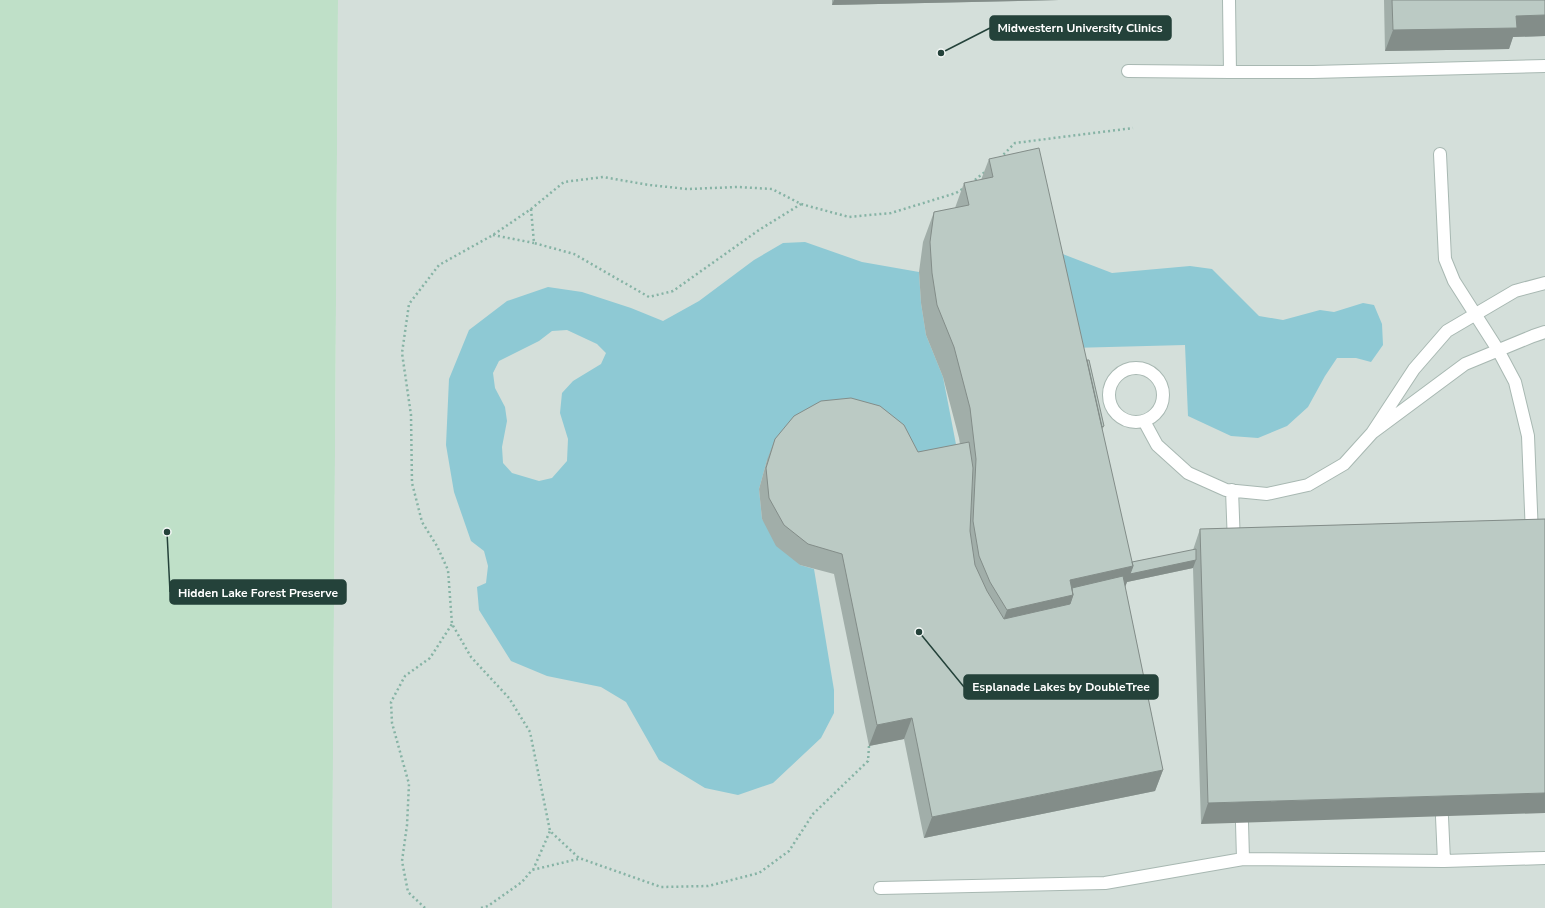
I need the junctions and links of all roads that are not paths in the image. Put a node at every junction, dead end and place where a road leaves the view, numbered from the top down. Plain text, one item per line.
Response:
1 (1228, 0) edge
2 (1545, 66) edge
3 (1128, 71) dead end
4 (1230, 72) junction
5 (1440, 154) dead end
6 (1545, 282) edge
7 (1476, 314) junction
8 (1545, 332) edge
9 (1498, 350) junction
10 (1144, 421) junction
11 (1372, 433) junction
12 (1232, 490) junction
13 (1533, 540) edge
14 (1234, 549) edge
15 (1442, 817) edge
16 (1242, 823) edge
17 (1545, 858) edge
18 (1243, 859) junction
19 (1444, 861) junction
20 (880, 888) dead end

1 - 4 lane
2 - 4 lane
3 - 4 lane
5 - 7 lane
6 - 7 lane
7 - 9 lane
7 - 11 lane
8 - 9 lane
9 - 11 lane
9 - 13 lane
10 - 10 lane
10 - 12 lane
11 - 12 lane
12 - 14 lane
15 - 19 lane
16 - 18 lane
17 - 19 lane
18 - 19 lane
18 - 20 lane

